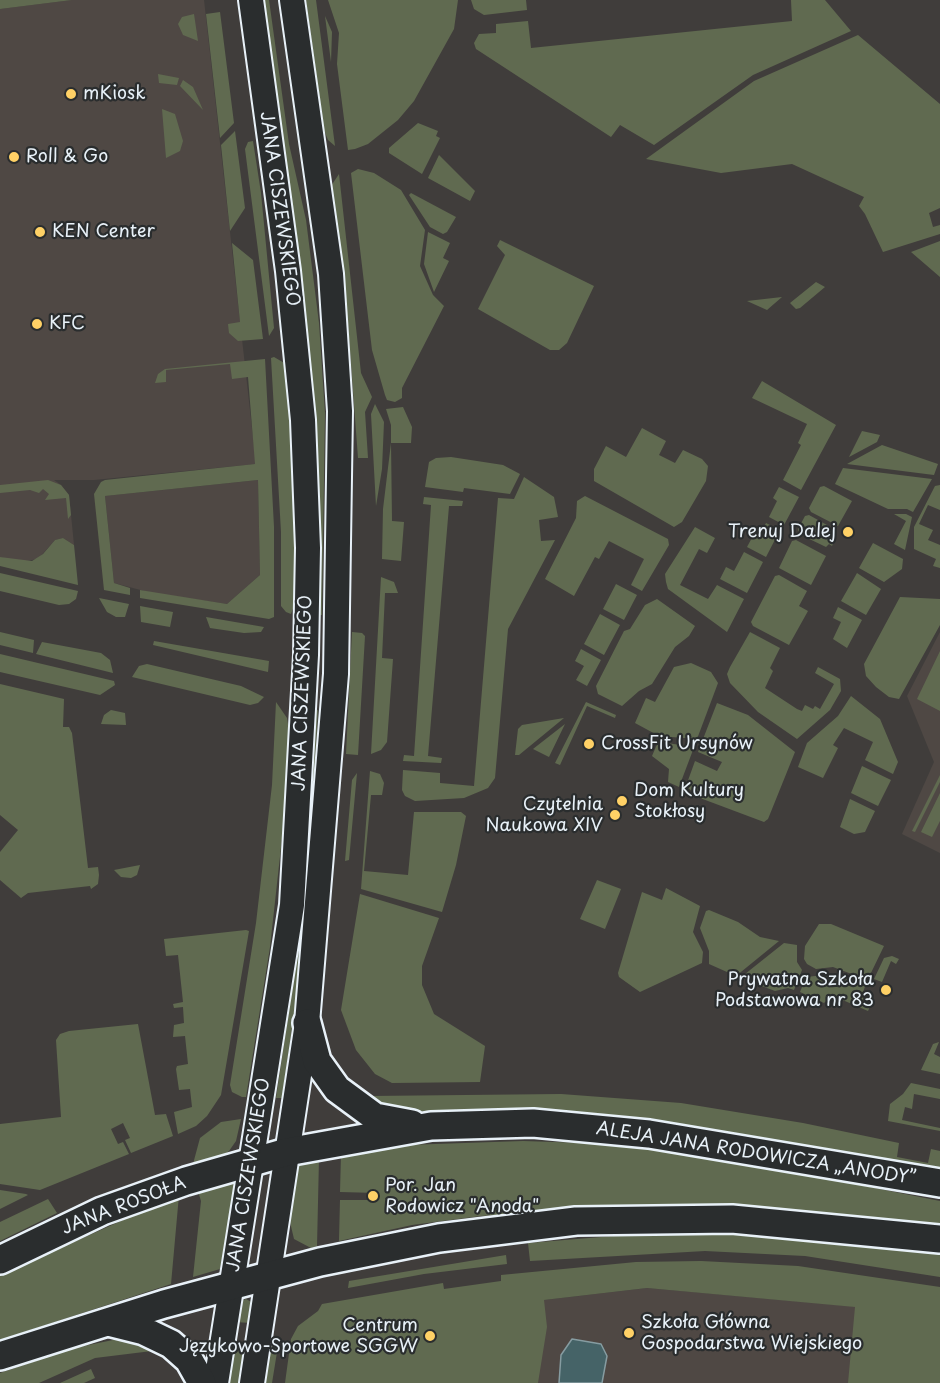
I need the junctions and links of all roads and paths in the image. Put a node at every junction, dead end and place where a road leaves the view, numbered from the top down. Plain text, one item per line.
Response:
1 (251, 0) edge
2 (292, 0) edge
3 (307, 1023) junction
4 (431, 1126) junction
5 (287, 1152) junction
6 (252, 1161) junction
7 (940, 1183) edge
8 (940, 1239) edge
9 (0, 1260) edge
10 (268, 1276) junction
11 (231, 1285) junction
12 (108, 1322) junction
13 (0, 1356) edge
14 (202, 1383) edge
15 (216, 1383) edge
16 (252, 1383) edge

1 - 6 street, JANA CISZEWSKIEGO
2 - 3 street, JANA CISZEWSKIEGO
3 - 4 main road
3 - 5 street, JANA CISZEWSKIEGO
4 - 5 main road, ALEJA JANA RODOWICZA „ANODY”
4 - 7 main road, ALEJA JANA RODOWICZA „ANODY”
5 - 6 main road, ALEJA JANA RODOWICZA „ANODY”
5 - 10 street, JANA CISZEWSKIEGO
6 - 9 main road, JANA ROSOŁA
6 - 11 street, JANA CISZEWSKIEGO
8 - 10 main road
10 - 11 main road
10 - 16 street, JANA CISZEWSKIEGO
11 - 12 main road
11 - 15 street, JANA CISZEWSKIEGO
12 - 13 main road
12 - 14 main road

